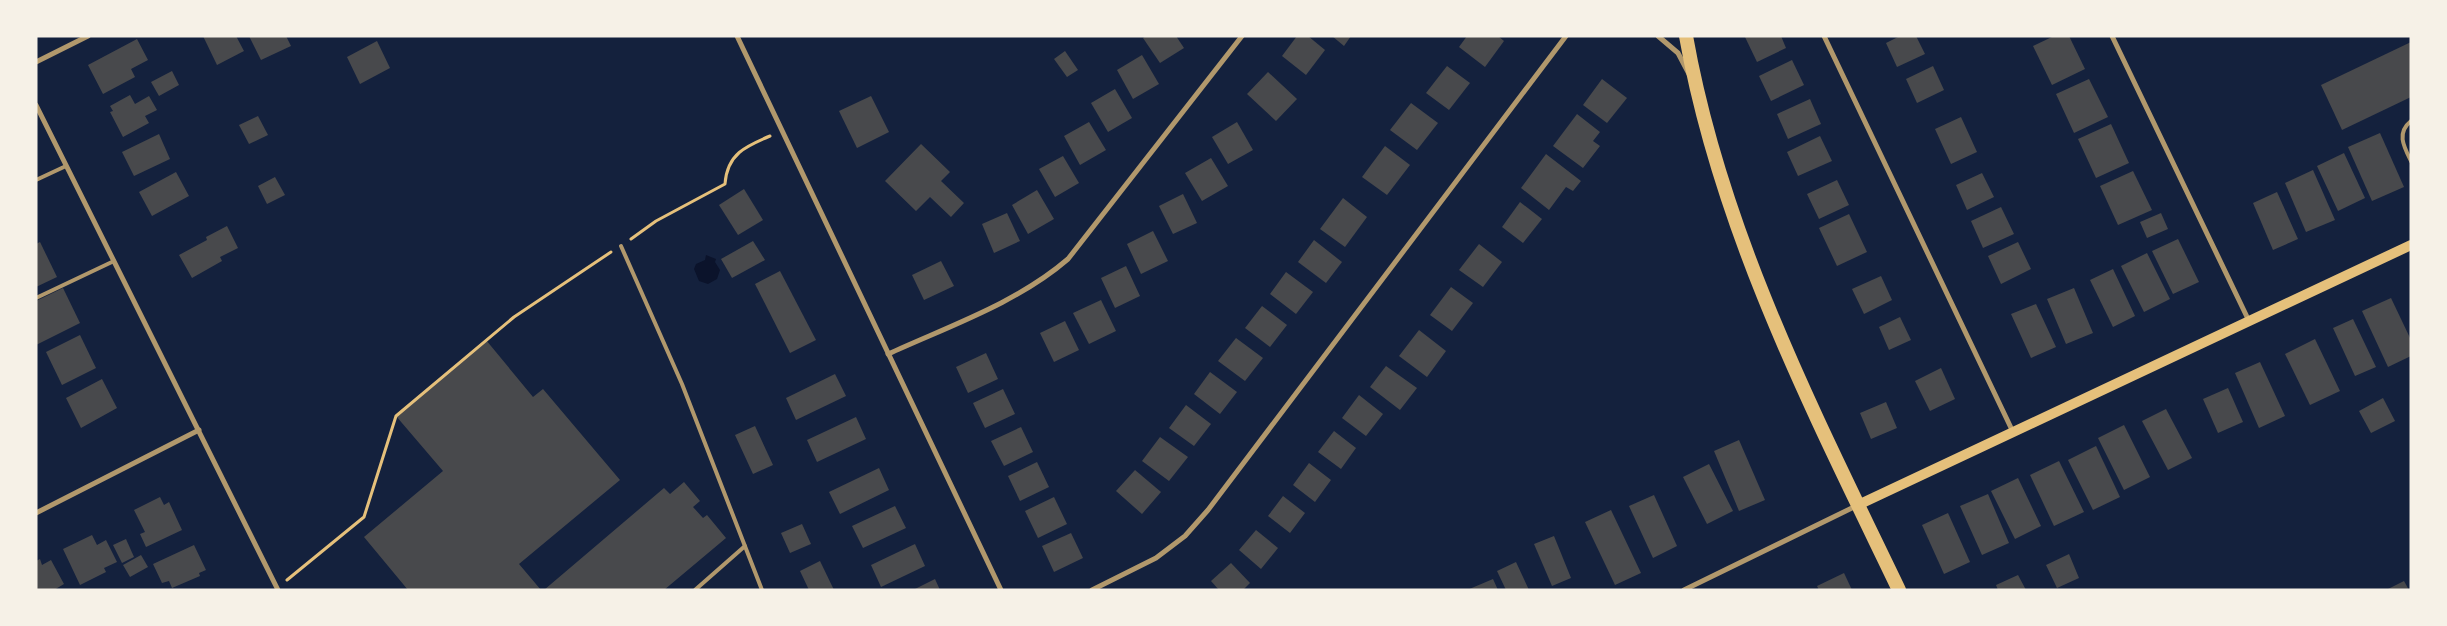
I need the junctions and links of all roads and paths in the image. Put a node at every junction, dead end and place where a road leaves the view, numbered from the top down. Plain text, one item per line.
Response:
1 (88, 36) edge
2 (737, 36) edge
3 (1242, 36) edge
4 (1658, 36) edge
5 (1686, 36) edge
6 (1824, 36) edge
7 (2112, 36) edge
8 (1566, 37) edge
9 (36, 62) edge
10 (1699, 95) junction
11 (36, 105) edge
12 (2411, 121) edge
13 (782, 131) junction
14 (2411, 161) edge
15 (66, 166) junction
16 (36, 180) edge
17 (2411, 245) edge
18 (621, 246) junction
19 (114, 261) junction
20 (36, 298) edge
21 (2248, 321) junction
22 (888, 354) junction
23 (198, 430) junction
24 (2013, 432) junction
25 (1858, 505) junction
26 (36, 513) edge
27 (745, 546) junction
28 (277, 589) edge
29 (695, 590) edge
30 (762, 590) edge
31 (1001, 590) edge
32 (1092, 590) edge
33 (1684, 590) edge
34 (1899, 590) edge

1 - 9 street
2 - 13 street
3 - 22 street
4 - 10 street
5 - 10 highway
6 - 24 street
7 - 21 street
8 - 32 street
10 - 25 highway
11 - 15 street
12 - 14 lane
13 - 18 path
13 - 22 street
15 - 16 lane
15 - 19 street
17 - 21 main road
18 - 27 lane
18 - 28 path
19 - 20 lane
19 - 23 street
21 - 24 main road
22 - 31 street
23 - 26 street
23 - 28 street
24 - 25 main road
25 - 33 street
25 - 34 highway
27 - 29 lane
27 - 30 lane

